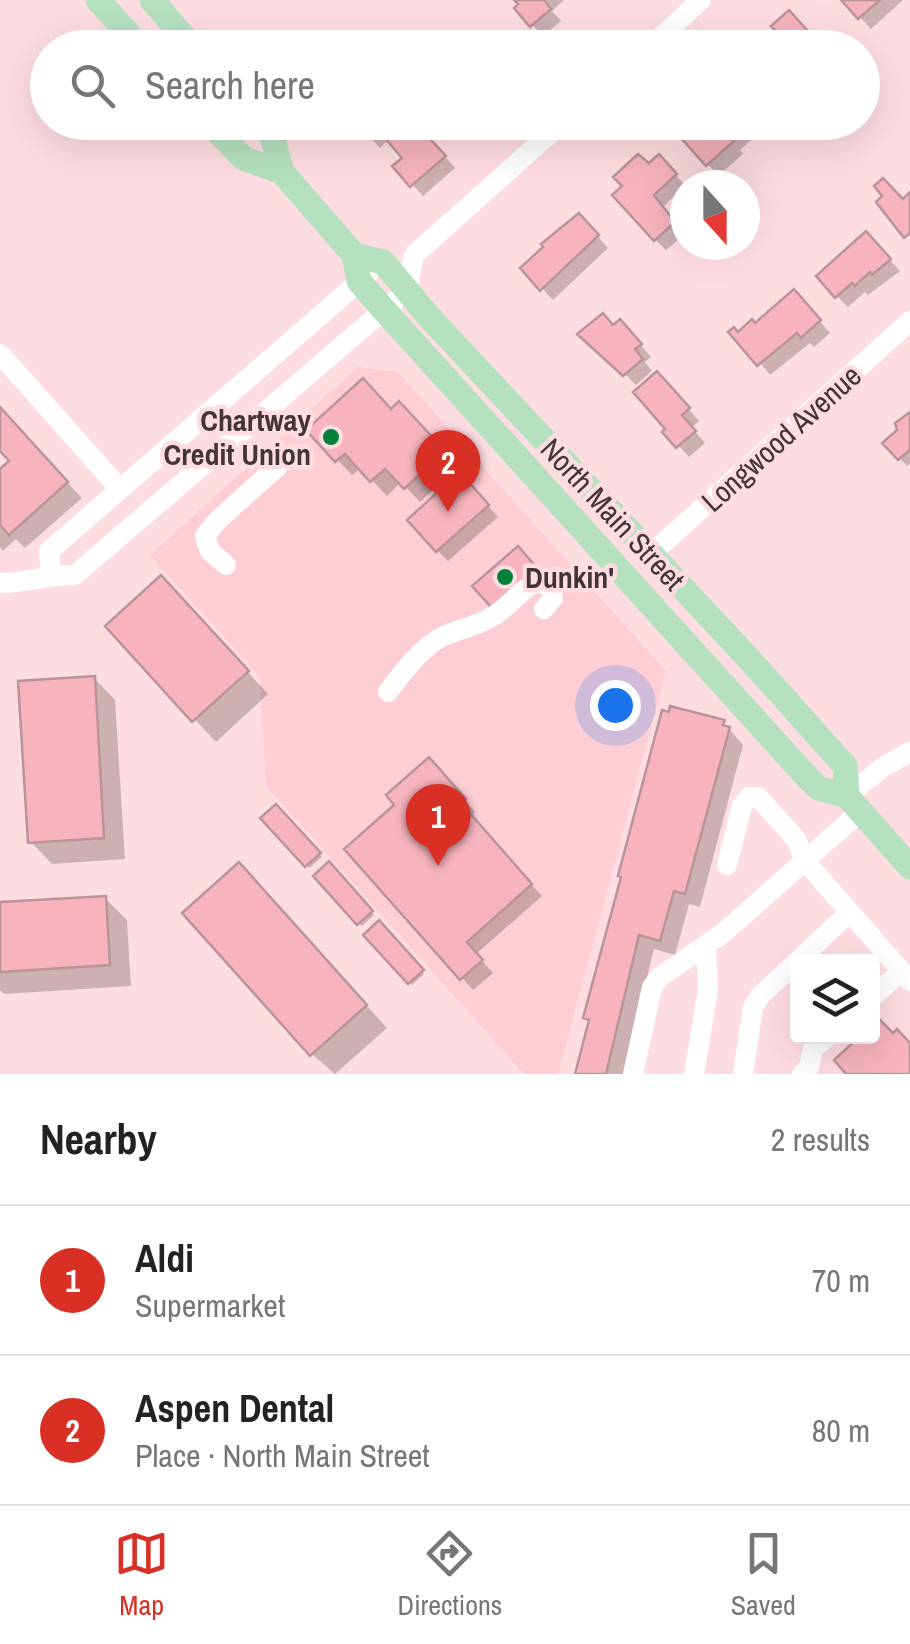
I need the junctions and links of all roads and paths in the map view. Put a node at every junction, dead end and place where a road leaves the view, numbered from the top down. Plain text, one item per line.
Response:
1 (98, 0) edge
2 (152, 0) edge
3 (701, 0) edge
4 (124, 30) edge
5 (178, 30) edge
6 (668, 30) edge
7 (226, 140) edge
8 (273, 140) edge
9 (543, 140) edge
10 (282, 172) junction
11 (383, 262) junction
12 (410, 262) junction
13 (356, 268) junction
14 (407, 290) junction
15 (384, 310) junction
16 (910, 321) edge
17 (0, 354) edge
18 (278, 466) dead end
19 (120, 489) junction
20 (651, 554) junction
21 (226, 565) dead end
22 (51, 574) junction
23 (0, 583) edge
24 (544, 609) dead end
25 (388, 692) dead end
26 (910, 752) edge
27 (854, 804) junction
28 (805, 861) junction
29 (727, 864) dead end
30 (910, 867) edge
31 (850, 912) junction
32 (706, 947) junction
33 (906, 976) edge
34 (880, 992) edge
35 (819, 1044) edge
36 (633, 1074) edge
37 (694, 1074) edge
38 (743, 1074) edge
39 (802, 1074) edge

1 - 4 main road
2 - 5 main road
3 - 6 street
7 - 10 main road, North Main Street
8 - 10 main road, North Main Street
9 - 12 street
10 - 13 main road, North Main Street
11 - 12 street
11 - 13 main road
11 - 14 main road, North Main Street
12 - 14 street
13 - 15 main road, North Main Street
13 - 19 street
14 - 15 street
14 - 20 main road, North Main Street
15 - 22 street
15 - 27 main road, North Main Street
16 - 20 street, Longwood Avenue
17 - 19 street
18 - 21 street
19 - 22 street
20 - 27 main road, North Main Street
22 - 23 street
24 - 25 street
26 - 27 street
27 - 28 street
27 - 30 main road, North Main Street
28 - 29 street
28 - 31 street
28 - 32 street
31 - 33 street
31 - 38 street
32 - 36 street
32 - 37 street
33 - 34 street
35 - 39 street

